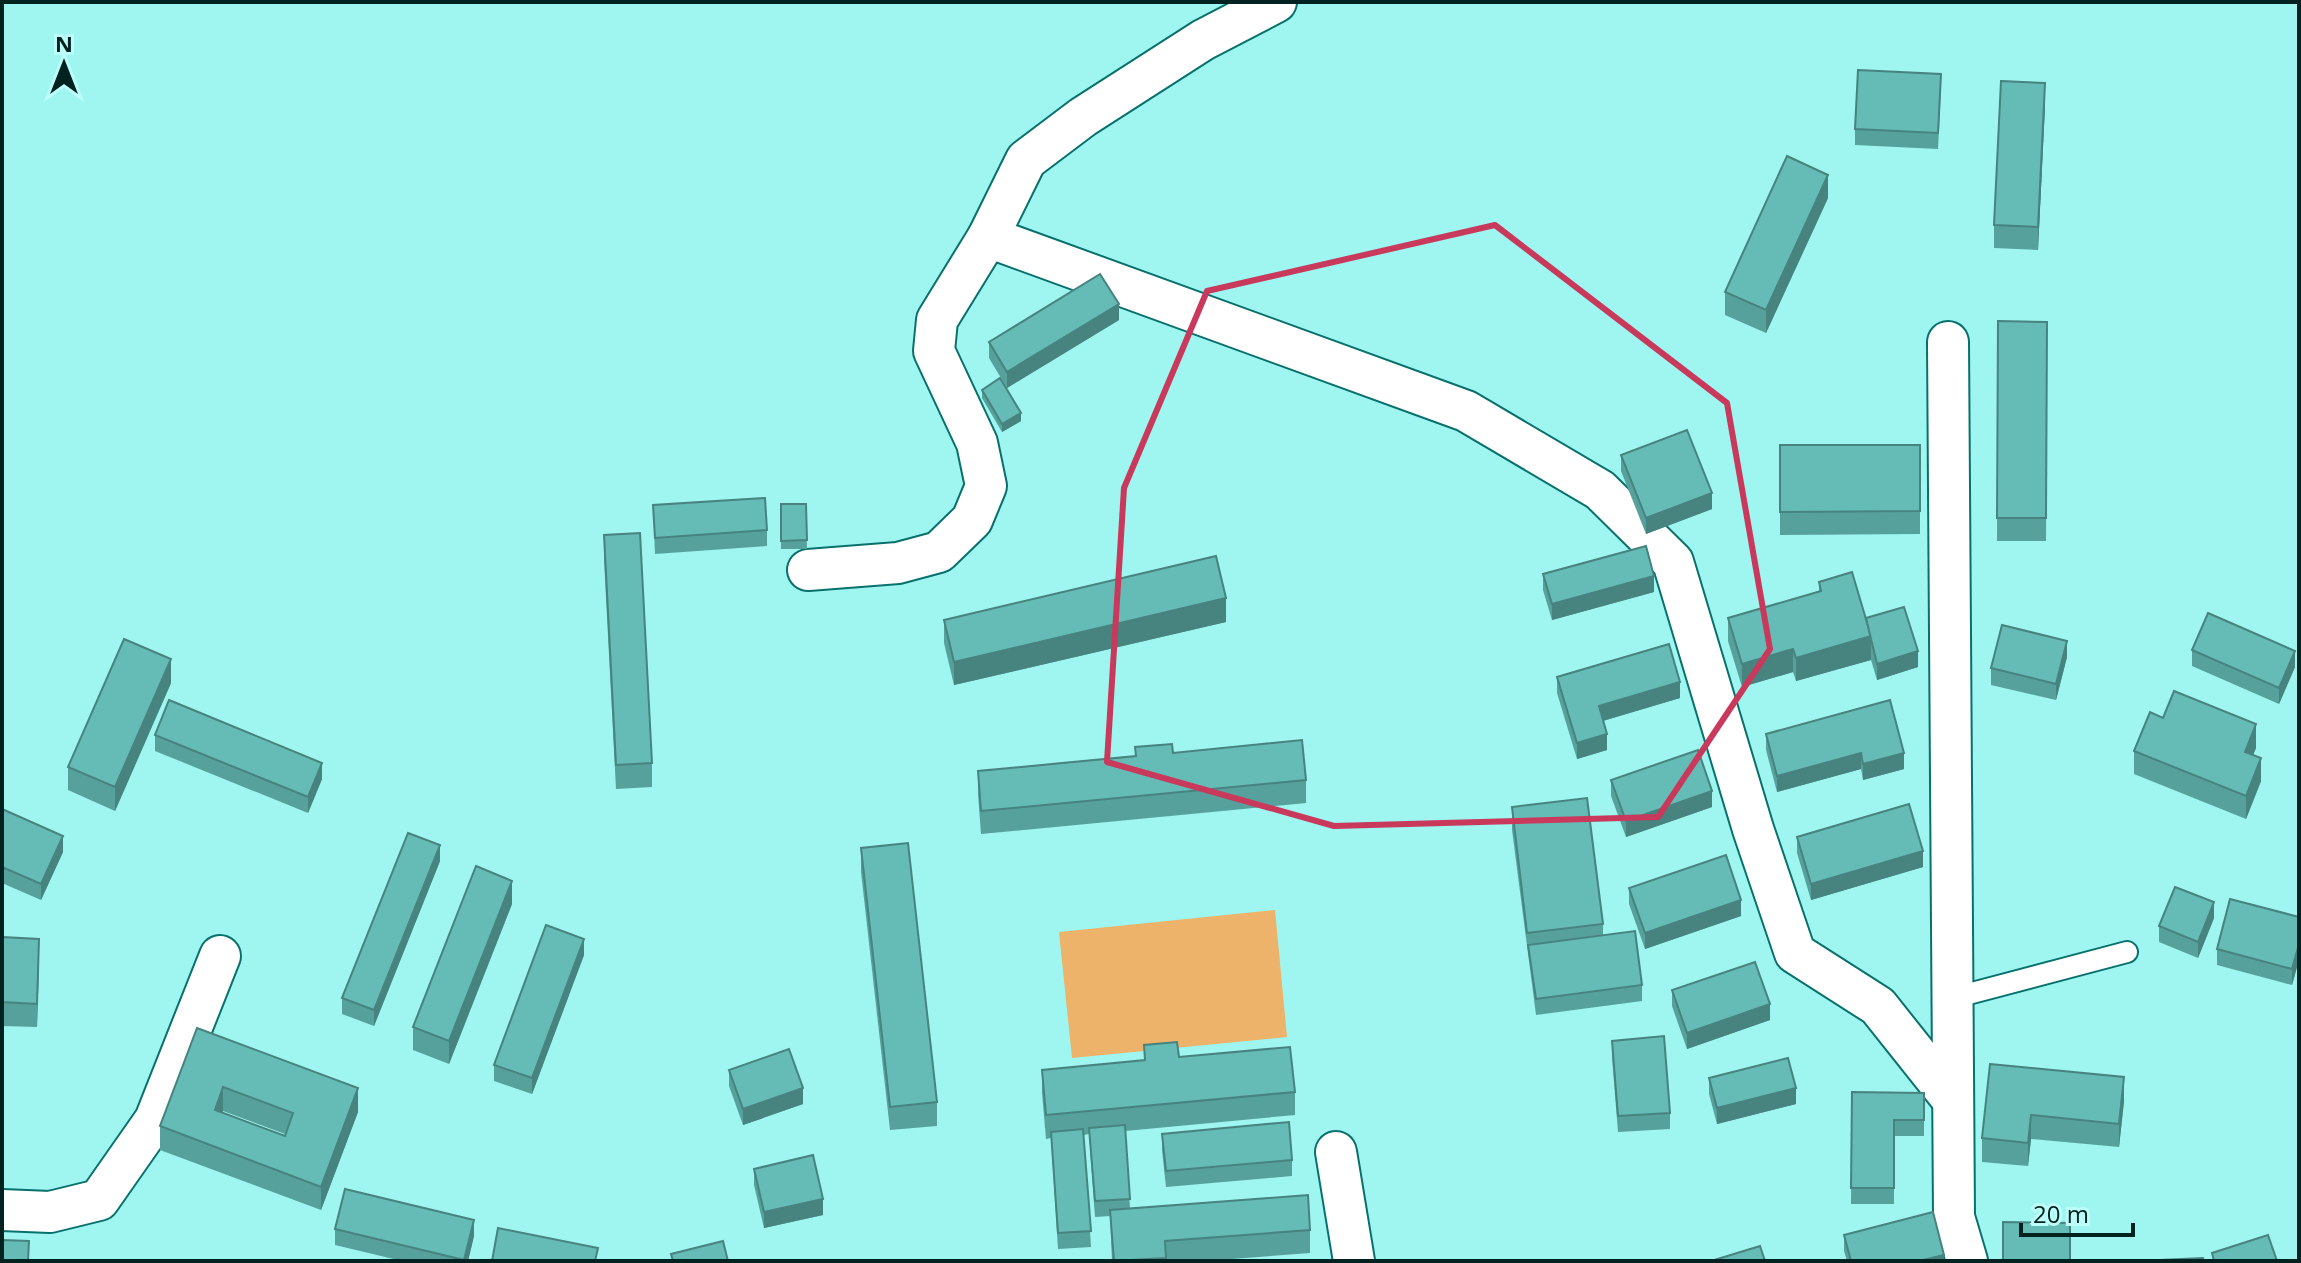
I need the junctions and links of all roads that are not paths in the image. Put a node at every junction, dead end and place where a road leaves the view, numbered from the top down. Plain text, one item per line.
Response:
1 (1276, 2) edge
2 (988, 237) junction
3 (1948, 342) dead end
4 (808, 570) dead end
5 (2127, 952) dead end
6 (220, 956) dead end
7 (1953, 998) junction
8 (1952, 1099) junction
9 (1336, 1152) dead end
10 (2, 1210) edge
11 (1354, 1261) edge
12 (1967, 1261) edge

1 - 2 street
2 - 4 street
2 - 8 street
3 - 7 street
5 - 7 lane
6 - 10 street
7 - 8 street
8 - 12 street
9 - 11 street

